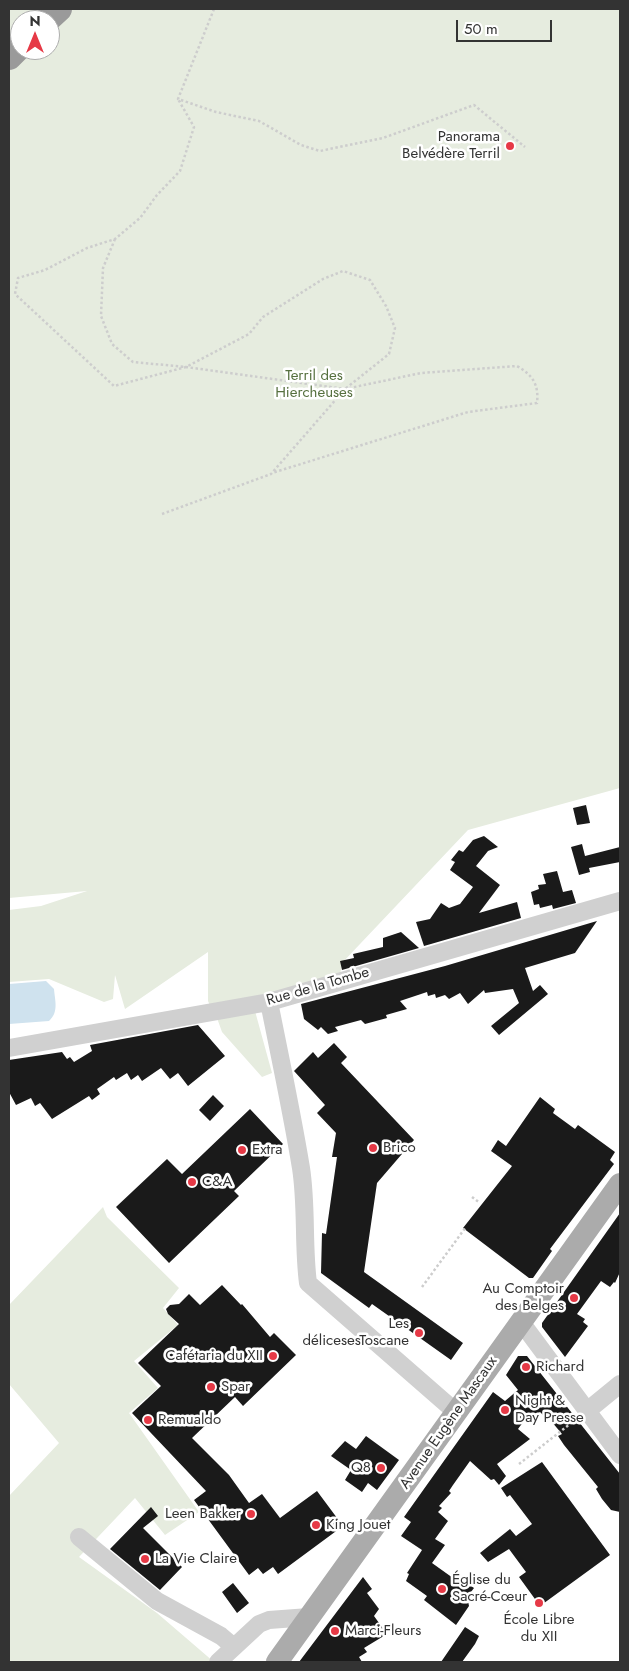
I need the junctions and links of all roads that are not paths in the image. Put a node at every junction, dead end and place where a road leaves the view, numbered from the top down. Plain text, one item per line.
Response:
1 (620, 901) edge
2 (270, 1002) junction
3 (9, 1048) edge
4 (620, 1184) edge
5 (521, 1322) junction
6 (620, 1384) edge
7 (587, 1411) junction
8 (456, 1413) junction
9 (620, 1455) edge
10 (79, 1537) dead end
11 (309, 1617) junction
12 (234, 1647) junction
13 (218, 1662) edge
14 (277, 1662) edge

1 - 2 street, Rue de la Tombe
2 - 3 street, Rue de la Tombe
2 - 8 street
4 - 5 main road, Avenue Eugène Mascaux
5 - 7 street
5 - 8 main road, Avenue Eugène Mascaux
6 - 7 street
7 - 9 street
8 - 11 main road, Avenue Eugène Mascaux
10 - 12 street
11 - 12 street
11 - 14 main road, Avenue Eugène Mascaux
12 - 13 street

